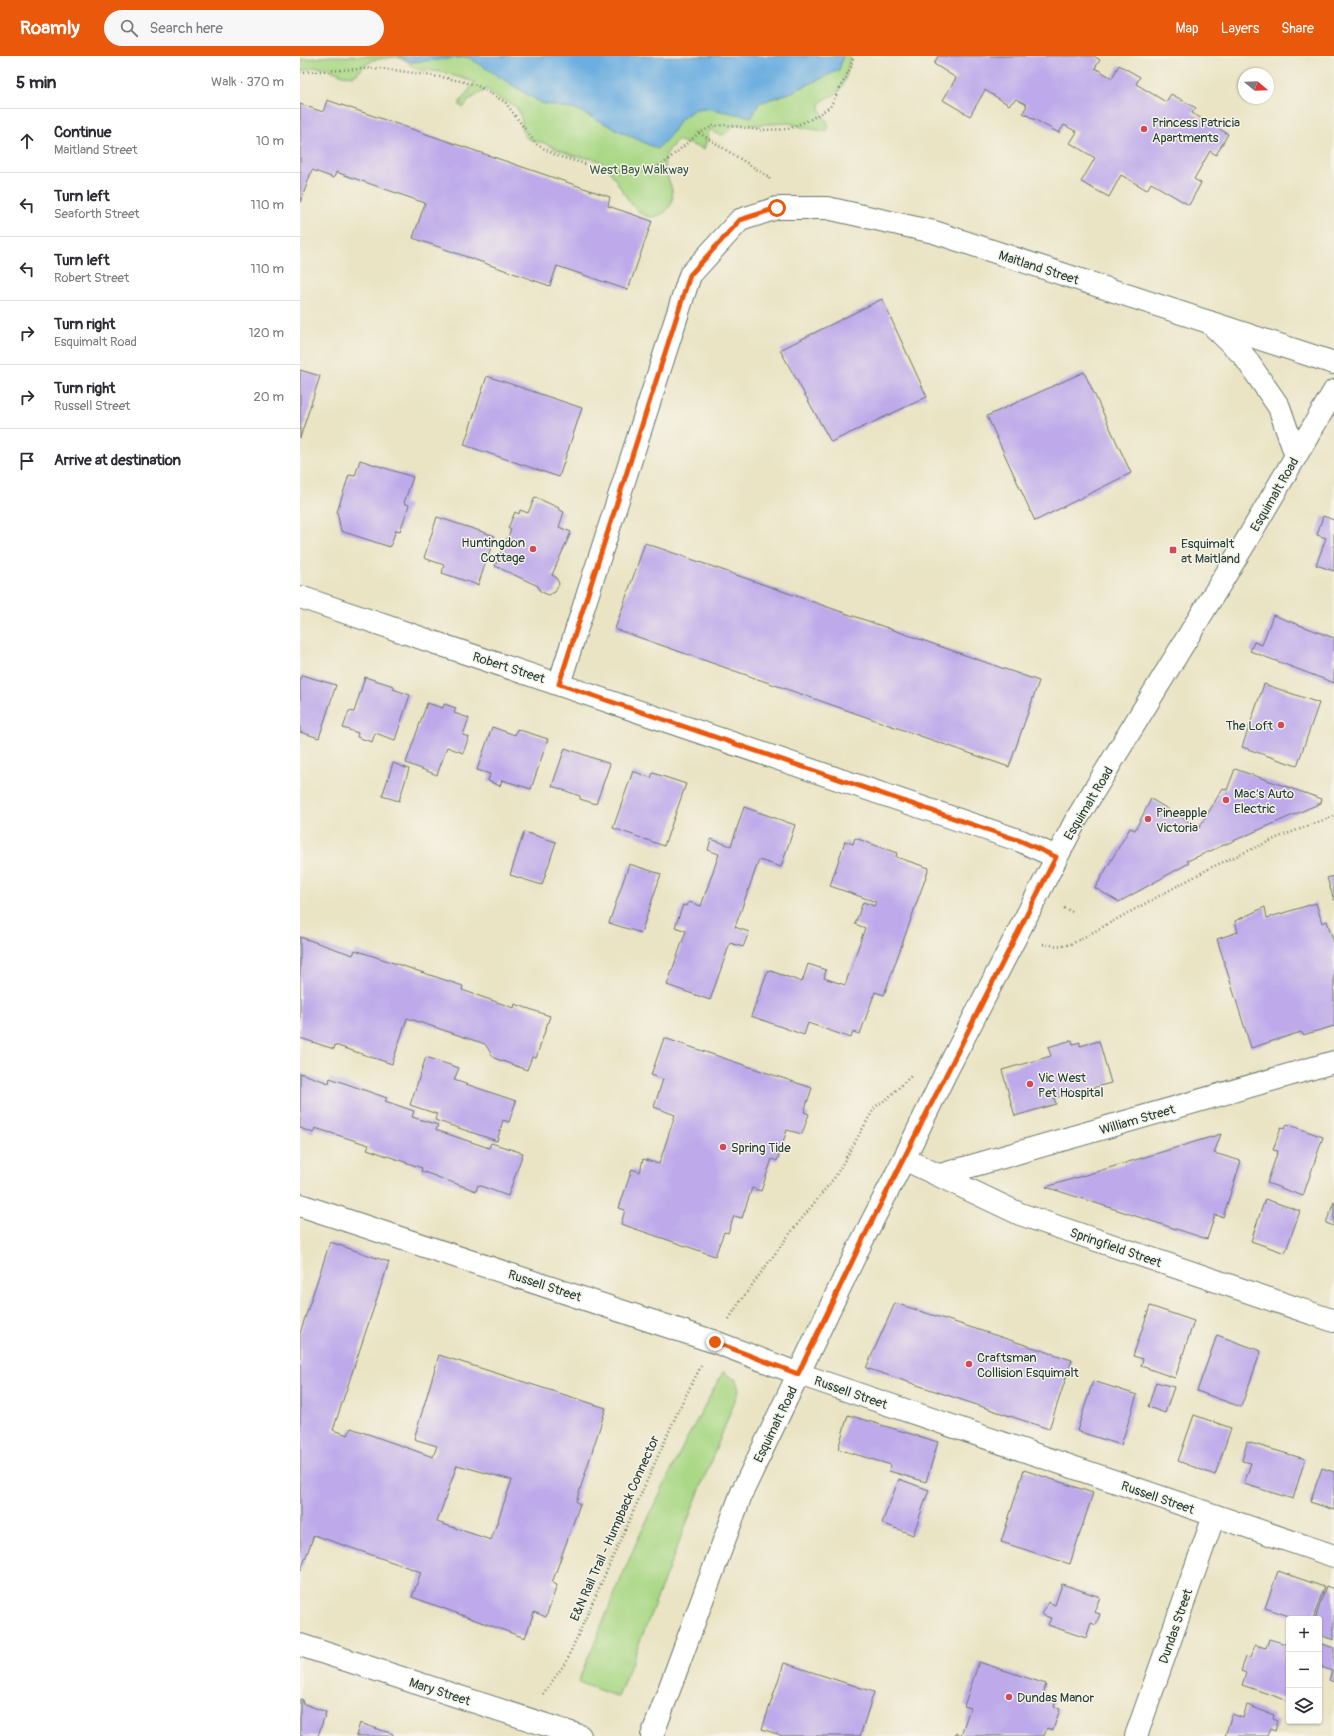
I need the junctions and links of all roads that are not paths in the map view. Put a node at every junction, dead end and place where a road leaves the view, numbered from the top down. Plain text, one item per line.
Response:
1 (1209, 322) junction
2 (1334, 363) edge
3 (1334, 391) edge
4 (1296, 456) junction
5 (300, 598) edge
6 (559, 684) junction
7 (1056, 857) junction
8 (1334, 1062) edge
9 (904, 1159) junction
10 (940, 1175) junction
11 (300, 1205) edge
12 (1334, 1321) edge
13 (798, 1374) junction
14 (1214, 1516) junction
15 (1334, 1556) edge
16 (300, 1645) edge
17 (580, 1736) edge
18 (652, 1736) edge
19 (1136, 1736) edge

1 - 2 street, Maitland Street
1 - 4 street
1 - 6 street, Maitland Street
3 - 4 street, Esquimalt Road
4 - 7 street, Esquimalt Road
5 - 6 street, Robert Street
6 - 7 street, Robert Street
7 - 9 street, Esquimalt Road
8 - 10 street, William Street
9 - 10 street, Springfield Street
9 - 13 street, Esquimalt Road
10 - 12 street, Springfield Street
11 - 13 street, Russell Street
13 - 14 street, Russell Street
13 - 18 street, Esquimalt Road
14 - 15 street, Russell Street
14 - 19 street, Dundas Street
16 - 17 street, Mary Street

